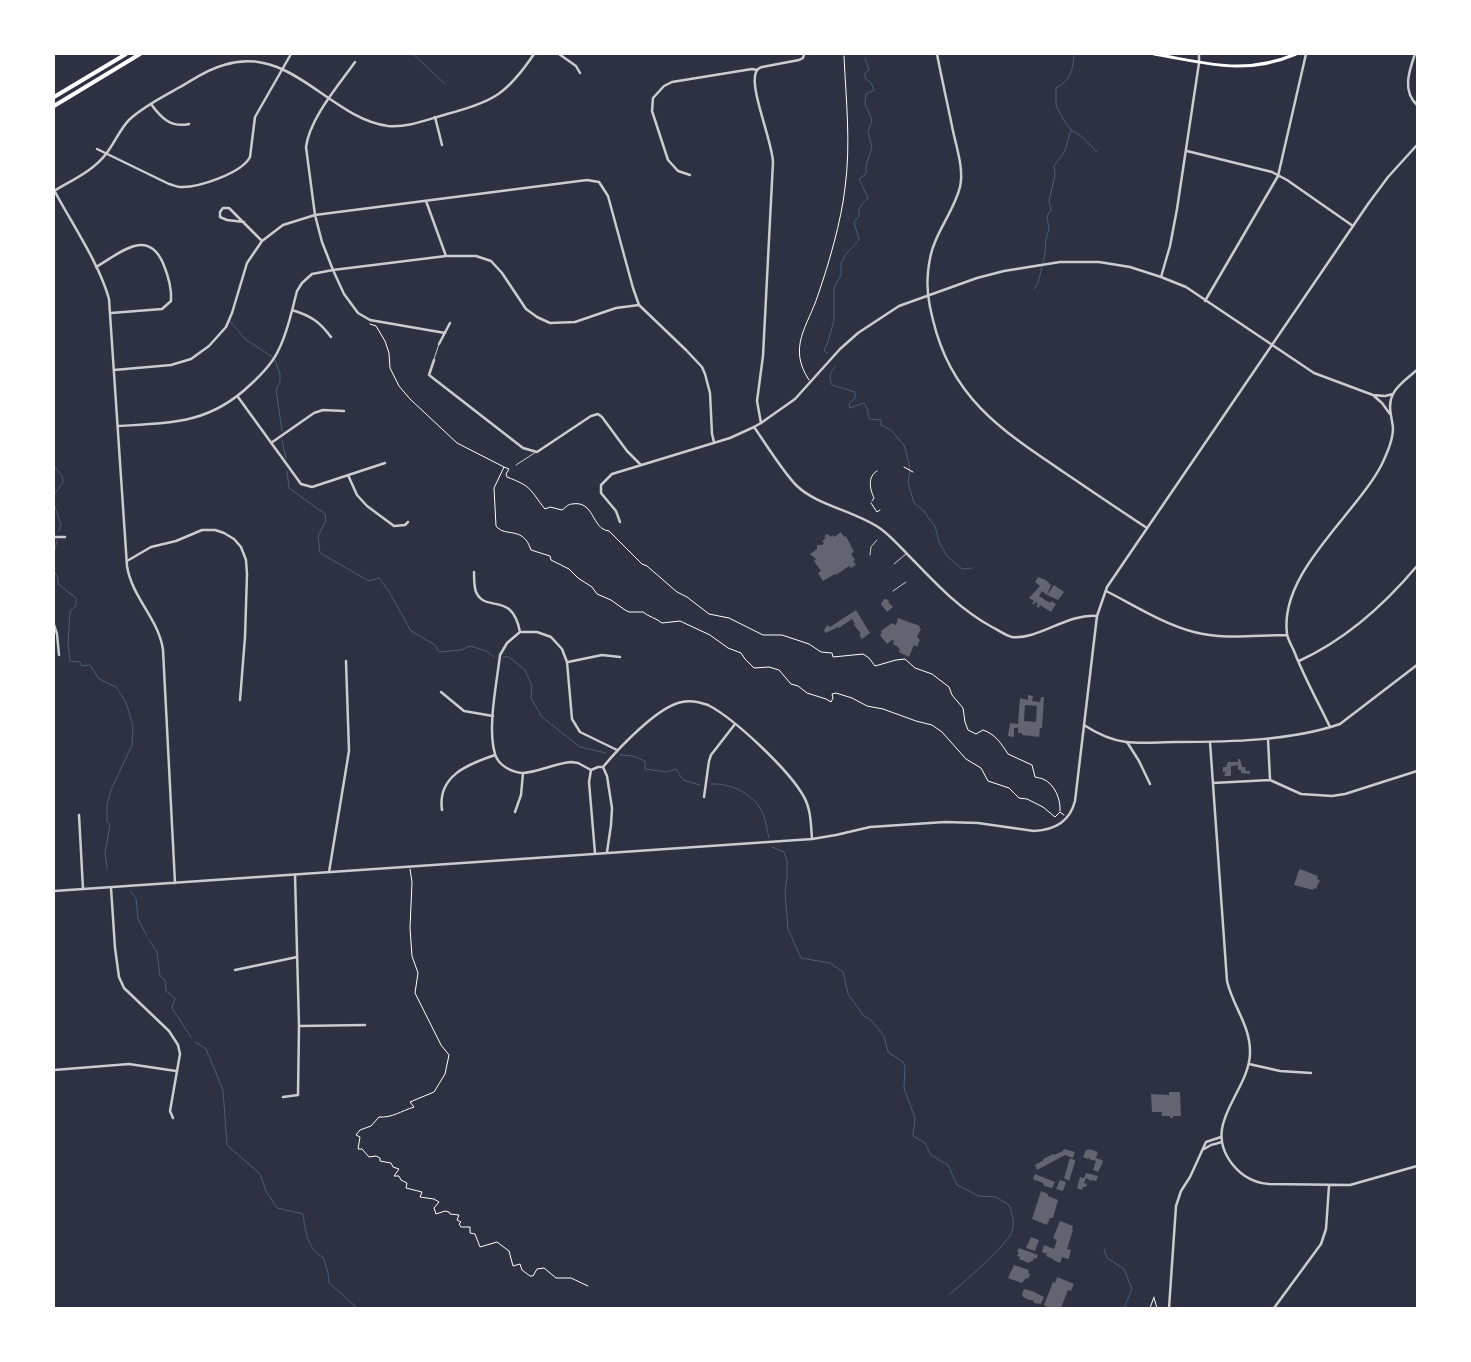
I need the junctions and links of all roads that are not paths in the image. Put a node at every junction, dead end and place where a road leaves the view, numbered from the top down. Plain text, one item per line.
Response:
1 (126, 54) edge
2 (138, 54) edge
3 (290, 54) edge
4 (534, 54) edge
5 (558, 54) edge
6 (804, 54) edge
7 (937, 54) edge
8 (1154, 54) edge
9 (1199, 54) edge
10 (1296, 54) edge
11 (1306, 54) edge
12 (1416, 54) edge
13 (355, 62) dead end
14 (1199, 63) junction
15 (282, 68) junction
16 (757, 70) junction
17 (580, 73) dead end
18 (54, 97) edge
19 (330, 98) junction
20 (151, 104) junction
21 (1417, 105) edge
22 (54, 106) edge
23 (435, 117) junction
24 (189, 124) dead end
25 (442, 145) dead end
26 (1417, 145) edge
27 (97, 149) dead end
28 (1187, 152) junction
29 (106, 154) junction
30 (690, 175) dead end
31 (1278, 176) junction
32 (54, 191) edge
33 (426, 201) junction
34 (314, 216) junction
35 (244, 222) junction
36 (1353, 226) junction
37 (262, 241) junction
38 (446, 256) junction
39 (96, 267) junction
40 (332, 270) junction
41 (1161, 277) junction
42 (928, 294) junction
43 (1206, 301) junction
44 (640, 305) junction
45 (292, 310) junction
46 (111, 313) junction
47 (450, 323) dead end
48 (445, 333) junction
49 (331, 337) dead end
50 (439, 344) joint
51 (1272, 346) junction
52 (434, 360) joint
53 (114, 370) junction
54 (1417, 370) edge
55 (1393, 394) junction
56 (1373, 395) junction
57 (238, 397) junction
58 (344, 411) dead end
59 (1390, 414) junction
60 (761, 423) junction
61 (118, 426) junction
62 (754, 427) junction
63 (714, 442) junction
64 (271, 444) junction
65 (537, 452) junction
66 (385, 463) dead end
67 (640, 464) junction
68 (516, 465) dead end
69 (348, 475) junction
70 (408, 522) dead end
71 (620, 522) dead end
72 (1146, 528) junction
73 (54, 537) edge
74 (65, 537) dead end
75 (877, 540) dead end
76 (906, 554) junction
77 (870, 555) dead end
78 (127, 561) junction
79 (894, 564) dead end
80 (1417, 566) edge
81 (474, 572) dead end
82 (906, 582) dead end
83 (893, 591) dead end
84 (1106, 591) junction
85 (1097, 616) junction
86 (54, 625) edge
87 (520, 632) junction
88 (1287, 635) junction
89 (59, 655) dead end
90 (620, 657) dead end
91 (346, 661) dead end
92 (567, 662) junction
93 (1298, 662) junction
94 (1417, 665) edge
95 (440, 692) dead end
96 (240, 700) dead end
97 (494, 716) junction
98 (735, 724) junction
99 (1084, 725) junction
100 (1330, 727) junction
101 (1268, 738) junction
102 (1127, 742) junction
103 (1210, 742) junction
104 (617, 750) junction
105 (495, 755) junction
106 (603, 767) junction
107 (591, 770) junction
108 (1417, 772) edge
109 (523, 773) junction
110 (1270, 780) junction
111 (1213, 783) junction
112 (1150, 784) dead end
113 (704, 798) dead end
114 (442, 810) dead end
115 (515, 812) dead end
116 (79, 815) dead end
117 (812, 839) junction
118 (607, 852) junction
119 (595, 853) junction
120 (329, 872) junction
121 (295, 875) junction
122 (175, 883) junction
123 (111, 888) junction
124 (83, 889) junction
125 (54, 891) edge
126 (297, 957) junction
127 (235, 970) dead end
128 (365, 1024) dead end
129 (299, 1026) junction
130 (1249, 1064) junction
131 (54, 1070) edge
132 (177, 1071) junction
133 (1311, 1073) dead end
134 (283, 1097) dead end
135 (173, 1118) dead end
136 (1222, 1140) junction
137 (1417, 1166) edge
138 (1328, 1185) junction
139 (1169, 1308) edge
140 (1274, 1308) edge

1 - 18 main road
2 - 22 main road
3 - 15 street
4 - 23 street
5 - 17 street
6 - 16 street
7 - 42 street
8 - 14 main road
9 - 14 street
10 - 14 main road
11 - 31 street
12 - 21 street
13 - 19 street
14 - 28 street
15 - 19 street
15 - 20 street
15 - 29 street
16 - 30 street
16 - 60 street
19 - 23 street
19 - 34 street
20 - 24 street
20 - 29 street
23 - 25 street
26 - 36 street
27 - 29 street
28 - 31 street
28 - 41 street
29 - 32 street
31 - 36 street
31 - 43 street
32 - 39 street
33 - 34 street
33 - 38 street
33 - 44 street
34 - 37 street
34 - 40 street
35 - 35 street
35 - 37 street
36 - 51 street
37 - 53 street
38 - 40 street
38 - 44 street
39 - 46 street
39 - 46 street
40 - 45 street
40 - 48 street
41 - 42 street
41 - 43 street
42 - 60 street
42 - 72 street
43 - 51 street
44 - 63 street
45 - 49 street
45 - 57 street
46 - 53 street
47 - 48 street
48 - 50 street
50 - 52 lane
51 - 56 street
51 - 72 street
52 - 65 street
53 - 61 street
54 - 55 street
55 - 56 street
55 - 59 street
56 - 59 street
57 - 61 street
57 - 64 street
58 - 64 street
59 - 88 street
60 - 62 street
61 - 78 street
62 - 63 street
62 - 76 street
63 - 67 street
64 - 69 street
65 - 67 street
65 - 68 lane
66 - 69 street
67 - 71 street
69 - 70 street
72 - 84 street
73 - 74 street
75 - 77 lane
76 - 79 lane
76 - 85 street
78 - 96 street
78 - 122 street
80 - 93 street
81 - 87 street
82 - 83 lane
84 - 85 street
84 - 88 street
85 - 99 street
86 - 89 street
87 - 92 street
87 - 97 street
88 - 93 street
90 - 92 street
91 - 120 street
92 - 104 street
93 - 100 street
94 - 100 street
95 - 97 street
97 - 105 street
98 - 104 street
98 - 113 street
98 - 117 street
99 - 102 street
99 - 117 street
100 - 101 street
101 - 103 street
101 - 110 street
102 - 103 street
102 - 112 street
103 - 111 street
104 - 106 street
105 - 109 street
105 - 114 street
106 - 107 street
106 - 118 street
107 - 109 street
107 - 119 street
108 - 110 street
109 - 115 street
110 - 111 street
111 - 130 street
116 - 124 street
117 - 118 street
118 - 119 street
119 - 120 street
120 - 121 street
121 - 122 street
121 - 126 street
122 - 123 street
123 - 124 street
123 - 132 street
124 - 125 street
126 - 127 street
126 - 129 street
128 - 129 street
129 - 134 street
130 - 133 street
130 - 136 street
131 - 132 street
132 - 135 street
136 - 138 street
136 - 139 street
137 - 138 street
138 - 140 street

